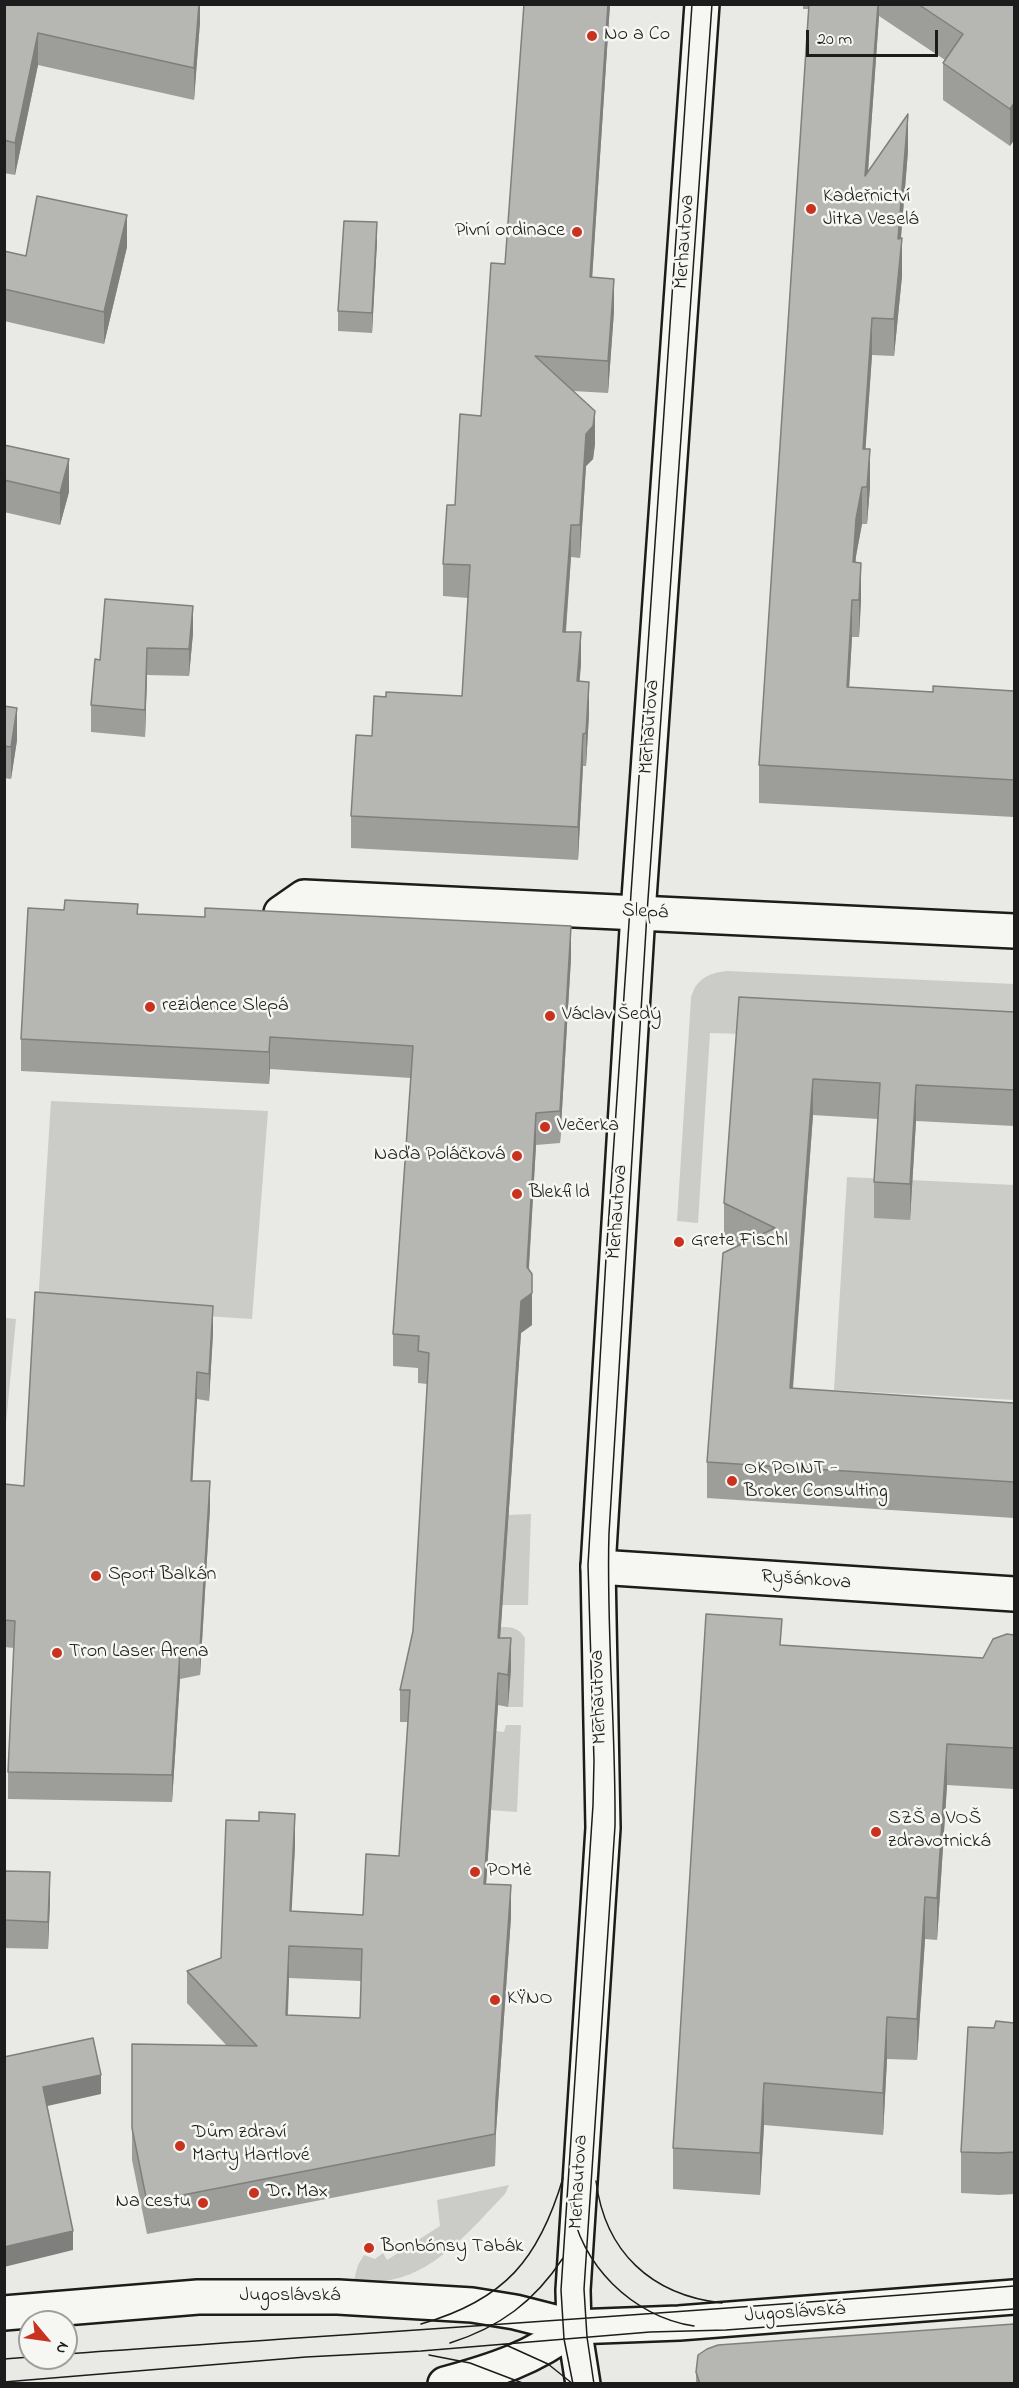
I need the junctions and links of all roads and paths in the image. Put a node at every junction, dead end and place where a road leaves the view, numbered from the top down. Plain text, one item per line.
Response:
1 (702, 4) edge
2 (638, 913) junction
3 (281, 914) edge
4 (1014, 932) edge
5 (598, 1567) junction
6 (1014, 1594) edge
7 (1014, 2297) edge
8 (4, 2313) edge
9 (574, 2327) junction
10 (445, 2384) edge
11 (583, 2384) edge

1 - 2 street, Merhautova
2 - 3 street, Slepá
2 - 4 street, Slepá
2 - 5 street, Merhautova
5 - 6 street, Ryšánkova
5 - 9 street, Merhautova
7 - 9 street, Jugoslávská
8 - 9 street, Jugoslávská
9 - 10 street
9 - 11 street, Merhautova

